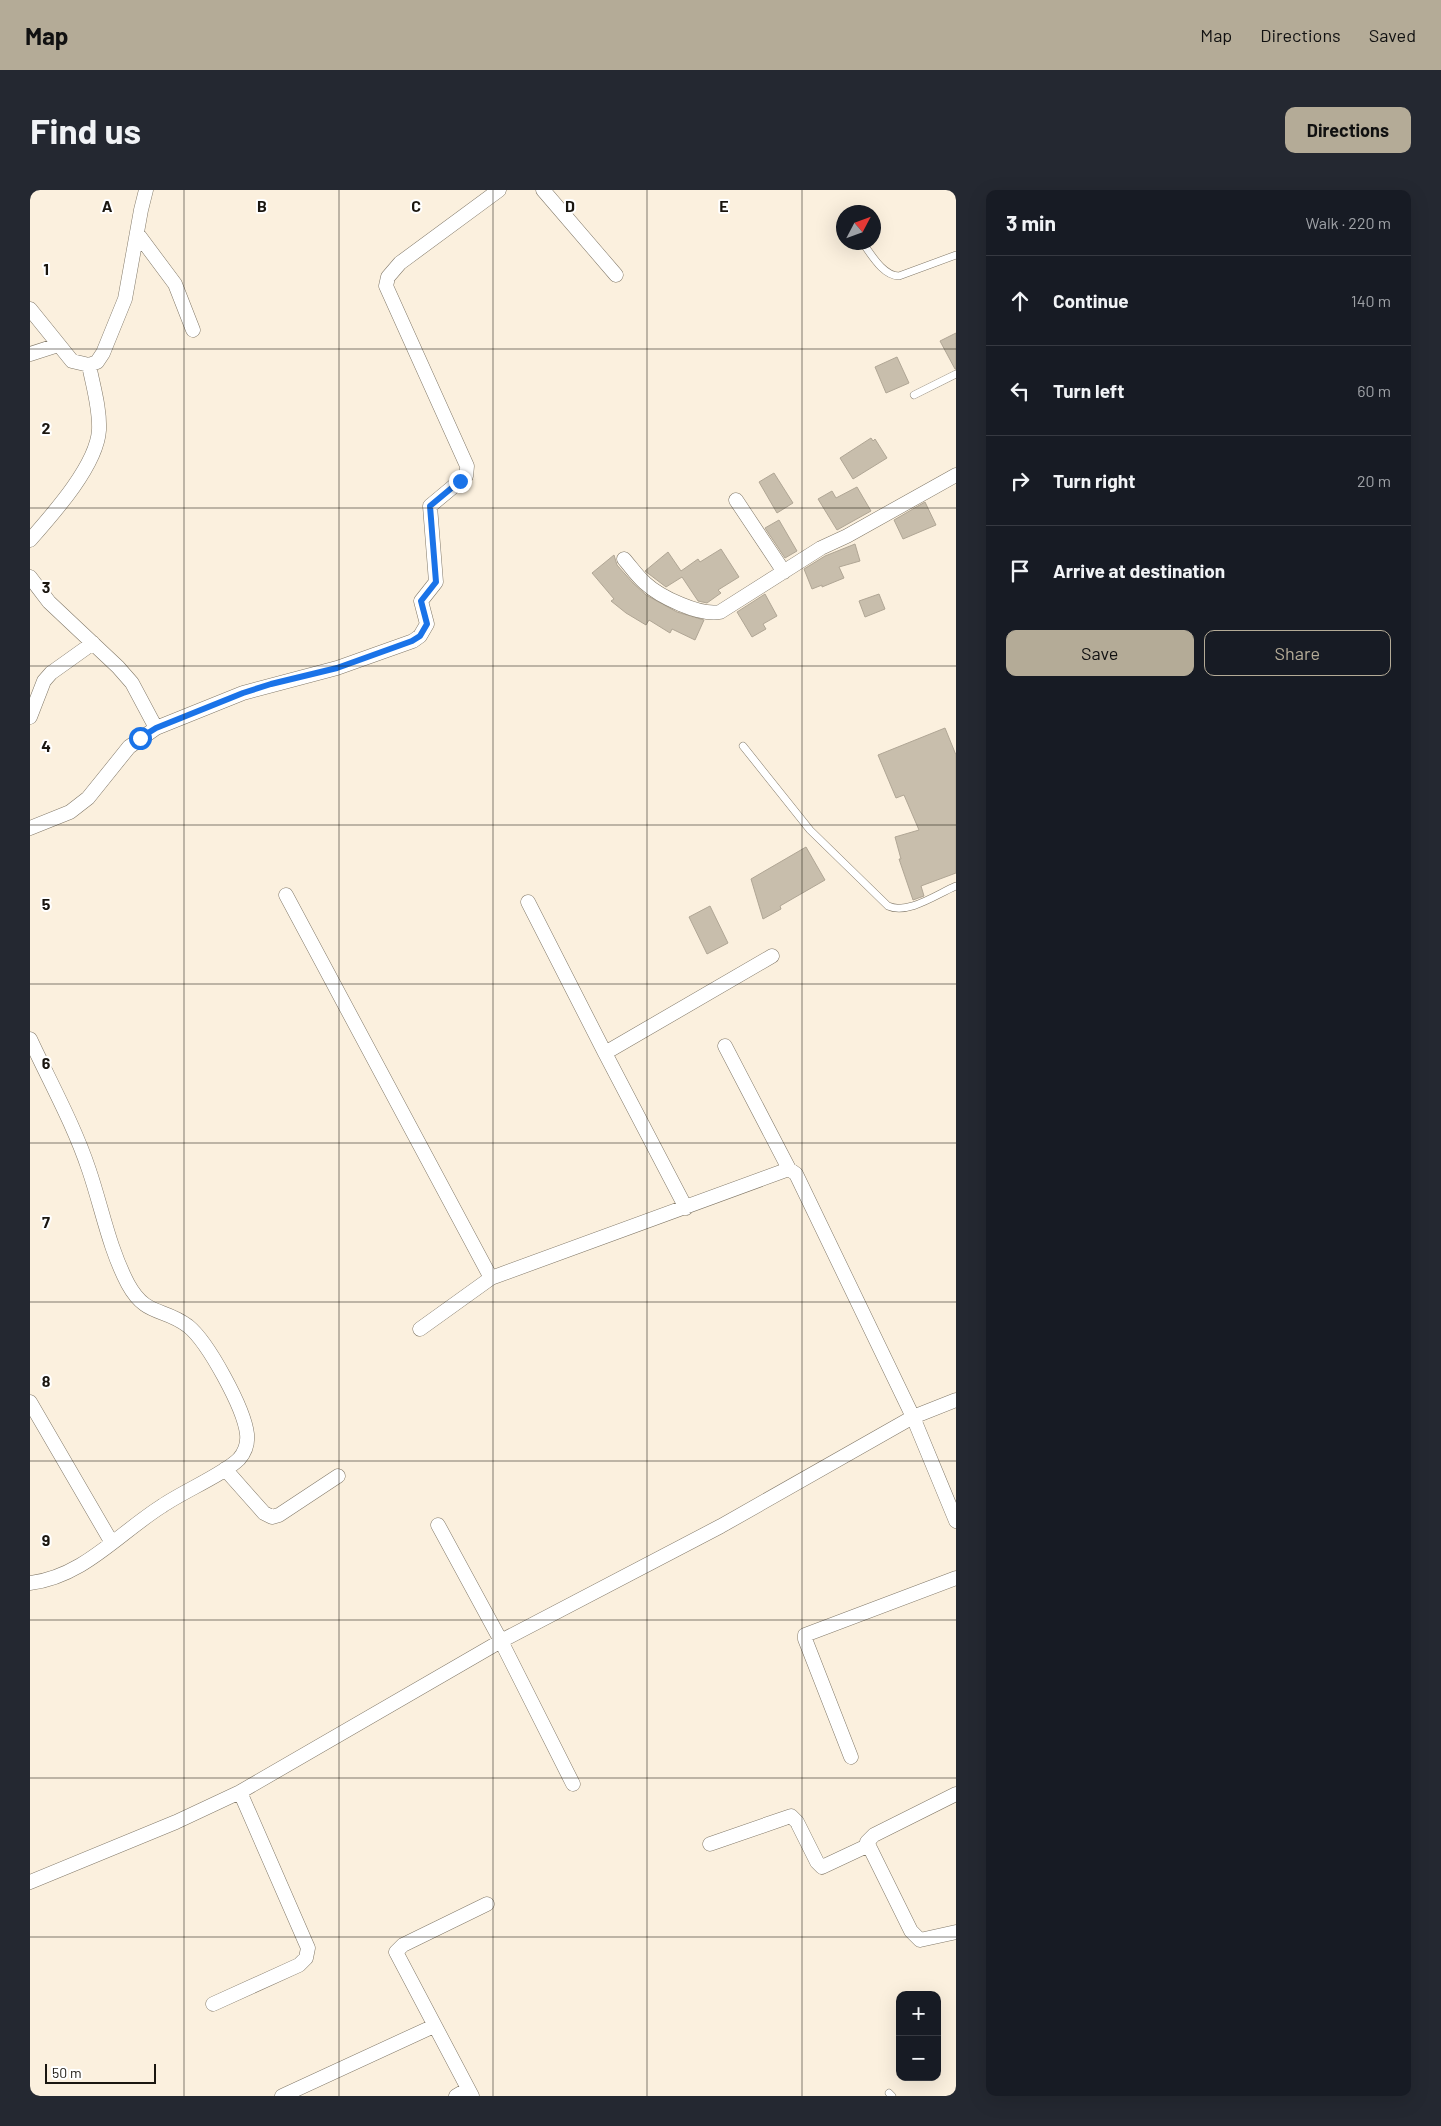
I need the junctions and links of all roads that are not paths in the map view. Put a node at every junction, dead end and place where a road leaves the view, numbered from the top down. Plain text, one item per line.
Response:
1 (146, 190) edge
2 (499, 190) edge
3 (544, 190) edge
4 (137, 233) junction
5 (868, 250) edge
6 (956, 255) edge
7 (616, 275) dead end
8 (30, 309) edge
9 (193, 330) dead end
10 (58, 345) junction
11 (30, 354) edge
12 (89, 365) junction
13 (956, 374) edge
14 (914, 395) dead end
15 (956, 475) edge
16 (736, 500) dead end
17 (30, 540) edge
18 (624, 559) dead end
19 (784, 572) junction
20 (30, 577) edge
21 (93, 643) junction
22 (35, 686) edge
23 (30, 717) edge
24 (156, 728) junction
25 (743, 746) dead end
26 (30, 828) edge
27 (956, 886) edge
28 (286, 895) dead end
29 (528, 902) dead end
30 (772, 956) dead end
31 (30, 1039) edge
32 (725, 1046) dead end
33 (605, 1053) junction
34 (789, 1169) junction
35 (686, 1208) junction
36 (491, 1278) junction
37 (420, 1329) dead end
38 (956, 1400) edge
39 (30, 1402) edge
40 (913, 1417) junction
41 (225, 1469) junction
42 (338, 1476) dead end
43 (956, 1521) edge
44 (438, 1525) dead end
45 (112, 1543) junction
46 (956, 1578) edge
47 (30, 1583) edge
48 (500, 1642) junction
49 (851, 1757) dead end
50 (573, 1784) dead end
51 (240, 1792) junction
52 (956, 1794) edge
53 (710, 1844) dead end
54 (869, 1845) junction
55 (30, 1882) edge
56 (487, 1904) dead end
57 (956, 1932) edge
58 (213, 2004) dead end
59 (434, 2026) junction
60 (466, 2094) edge
61 (282, 2096) edge

1 - 4 street
2 - 24 street
3 - 7 street
4 - 9 street
4 - 12 street
5 - 6 lane
8 - 10 street
10 - 11 street
10 - 12 street
12 - 17 street
13 - 14 lane
15 - 19 street
16 - 19 street
18 - 19 street
20 - 21 street
21 - 22 street
21 - 24 street
22 - 23 street
24 - 26 street
25 - 27 lane
28 - 36 street
29 - 33 street
30 - 33 street
31 - 41 street
32 - 34 street
33 - 35 street
34 - 35 street
34 - 40 street
35 - 36 street
36 - 37 street
38 - 40 street
39 - 45 street
40 - 43 street
40 - 48 street
41 - 42 street
41 - 45 street
44 - 48 street
45 - 47 street
46 - 49 street
48 - 50 street
48 - 51 street
51 - 55 street
51 - 58 street
52 - 54 street
53 - 54 street
54 - 57 street
56 - 59 street
59 - 60 street
59 - 61 street

